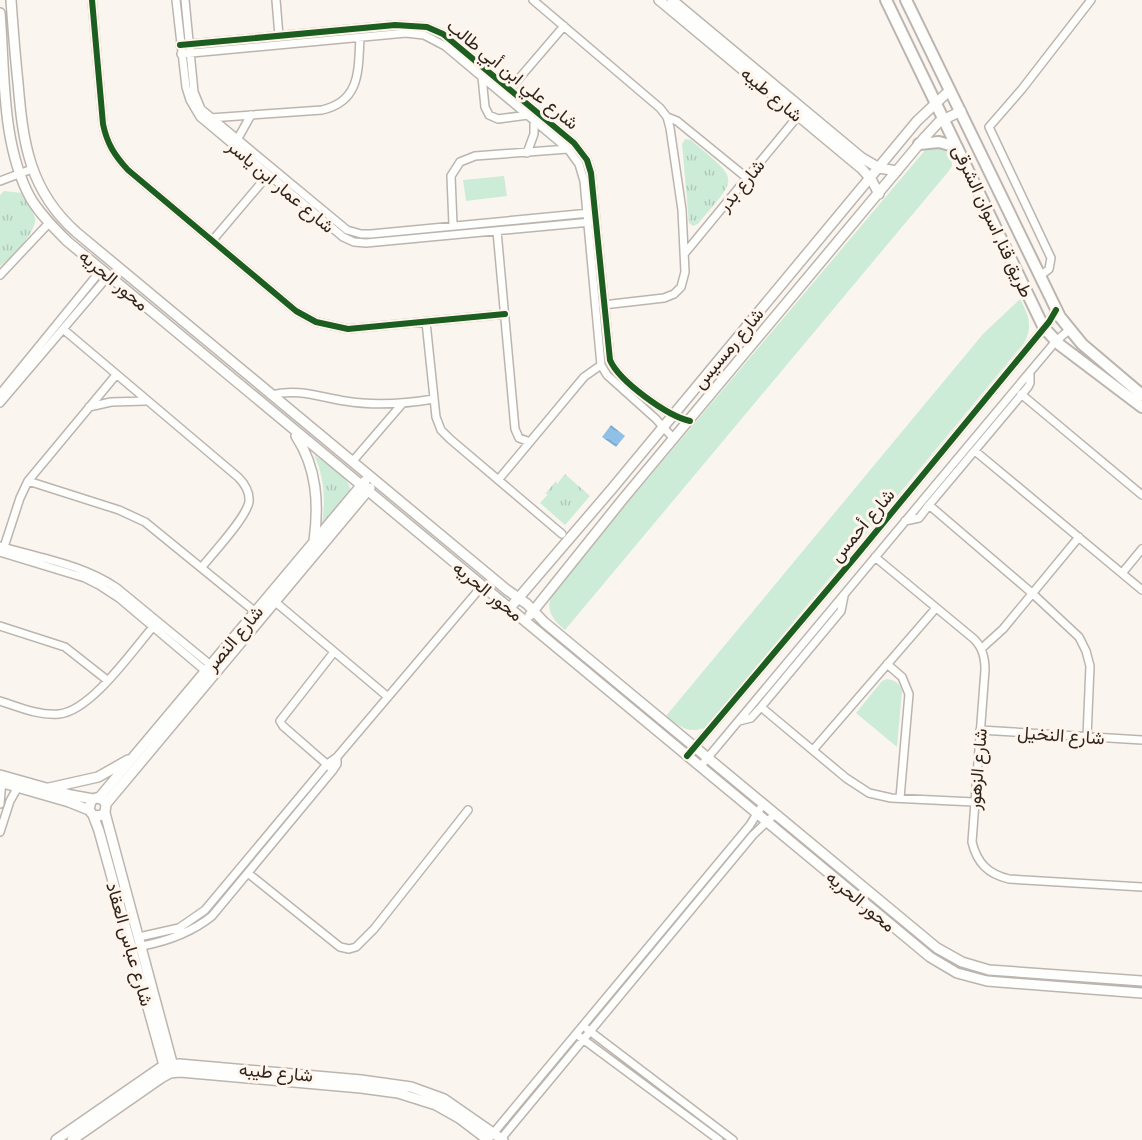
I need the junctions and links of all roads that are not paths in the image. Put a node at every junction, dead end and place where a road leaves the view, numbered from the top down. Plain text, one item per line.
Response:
1 (11, 0) edge
2 (92, 0) edge
3 (176, 0) edge
4 (185, 0) edge
5 (276, 0) edge
6 (534, 0) edge
7 (659, 0) edge
8 (886, 0) edge
9 (906, 0) edge
10 (1091, 0) edge
11 (671, 3) edge
12 (0, 13) edge
13 (0, 20) edge
14 (564, 26) junction
15 (279, 36) junction
16 (360, 38) junction
17 (184, 44) junction
18 (185, 54) junction
19 (482, 76) junction
20 (510, 89) junction
21 (950, 90) junction
22 (936, 102) junction
23 (4, 109) edge
24 (961, 111) junction
25 (251, 115) junction
26 (665, 115) junction
27 (798, 116) junction
28 (210, 118) junction
29 (531, 118) junction
30 (657, 118) dead end
31 (944, 119) junction
32 (237, 140) junction
33 (919, 144) junction
34 (957, 147) junction
35 (568, 150) junction
36 (527, 153) junction
37 (879, 168) junction
38 (32, 169) junction
39 (897, 171) junction
40 (20, 173) junction
41 (268, 176) junction
42 (747, 178) junction
43 (871, 179) junction
44 (0, 181) edge
45 (879, 194) junction
46 (587, 213) junction
47 (595, 213) junction
48 (596, 221) junction
49 (587, 222) junction
50 (49, 223) junction
51 (453, 225) junction
52 (497, 231) junction
53 (212, 241) junction
54 (685, 253) junction
55 (105, 272) junction
56 (0, 275) edge
57 (1040, 276) junction
58 (603, 305) junction
59 (1056, 310) junction
60 (505, 314) junction
61 (426, 322) junction
62 (1044, 328) junction
63 (63, 329) junction
64 (1069, 330) junction
65 (1056, 341) junction
66 (601, 365) junction
67 (1030, 372) junction
68 (116, 375) junction
69 (1021, 394) junction
70 (2, 395) edge
71 (271, 395) junction
72 (1142, 395) edge
73 (434, 399) junction
74 (147, 401) junction
75 (402, 404) junction
76 (89, 407) junction
77 (1142, 407) edge
78 (673, 416) junction
79 (690, 421) junction
80 (664, 427) junction
81 (291, 429) junction
82 (674, 440) junction
83 (530, 442) junction
84 (975, 450) junction
85 (352, 462) junction
86 (499, 479) junction
87 (372, 480) junction
88 (28, 481) junction
89 (364, 488) junction
90 (1142, 495) edge
91 (929, 505) junction
92 (905, 521) junction
93 (562, 534) dead end
94 (1079, 537) junction
95 (868, 541) junction
96 (318, 545) junction
97 (1, 549) edge
98 (1142, 549) edge
99 (880, 550) junction
100 (856, 556) junction
101 (875, 557) junction
102 (476, 565) junction
103 (868, 565) junction
104 (202, 567) junction
105 (1122, 572) junction
106 (468, 574) junction
107 (482, 586) junction
108 (1142, 590) edge
109 (844, 594) junction
110 (1033, 594) junction
111 (519, 598) junction
112 (272, 600) junction
113 (936, 608) junction
114 (509, 609) junction
115 (533, 610) junction
116 (259, 615) junction
117 (525, 621) junction
118 (0, 626) edge
119 (153, 627) junction
120 (981, 648) junction
121 (334, 652) junction
122 (887, 664) junction
123 (212, 671) junction
124 (107, 680) junction
125 (388, 697) junction
126 (0, 701) edge
127 (761, 707) junction
128 (739, 721) junction
129 (981, 730) junction
130 (1087, 737) junction
131 (1142, 740) edge
132 (694, 747) junction
133 (813, 750) junction
134 (138, 754) junction
135 (687, 756) junction
136 (337, 757) junction
137 (708, 758) junction
138 (327, 764) junction
139 (700, 767) junction
140 (333, 770) junction
141 (1, 779) edge
142 (20, 784) junction
143 (49, 788) junction
144 (900, 798) junction
145 (974, 802) junction
146 (101, 803) junction
147 (0, 804) edge
148 (763, 804) junction
149 (468, 810) dead end
150 (91, 812) junction
151 (757, 814) junction
152 (775, 814) junction
153 (766, 821) junction
154 (0, 832) edge
155 (249, 874) junction
156 (1142, 888) edge
157 (141, 942) junction
158 (1142, 981) edge
159 (1142, 993) edge
160 (583, 1025) junction
161 (590, 1031) junction
162 (576, 1034) junction
163 (584, 1040) junction
164 (169, 1069) junction
165 (496, 1139) edge
166 (56, 1140) edge
167 (72, 1140) edge
168 (719, 1140) edge
169 (733, 1140) edge

1 - 38 main road, محور الحريه
2 - 53 street
3 - 17 street, شارع عمار ابن ياسر
4 - 17 street, شارع عمار ابن ياسر
5 - 15 street
6 - 14 street
7 - 11 main road, شارع طيبه
8 - 22 main road, طريق قنا, اسوان الشرقى
9 - 21 main road, طريق قنا, اسوان الشرقى
10 - 57 street
11 - 27 main road, شارع طيبه
11 - 37 main road, شارع طيبه
12 - 13 main road, محور الحريه
13 - 23 main road, محور الحريه
14 - 20 street
14 - 26 street
15 - 17 street, شارع علي ابن أبي طالب
15 - 20 street, شارع علي ابن أبي طالب
16 - 18 street, شارع علي ابن أبي طالب
16 - 19 street, شارع علي ابن أبي طالب
16 - 25 street
17 - 18 street, شارع عمار ابن ياسر
18 - 28 street, شارع عمار ابن ياسر
18 - 41 street, شارع عمار ابن ياسر
19 - 29 street, شارع علي ابن أبي طالب
19 - 29 street
20 - 47 street, شارع علي ابن أبي طالب
21 - 22 main road, شارع رمسيس
21 - 24 main road, طريق قنا, اسوان الشرقى
22 - 31 main road, طريق قنا, اسوان الشرقى
22 - 37 main road, شارع رمسيس
23 - 40 main road, محور الحريه
24 - 31 main road, شارع رمسيس
24 - 57 main road, طريق قنا, اسوان الشرقى
25 - 28 street
25 - 32 street
26 - 30 street
26 - 42 street
26 - 54 street
27 - 42 street, شارع بدر
27 - 43 main road, شارع طيبه
28 - 32 street, شارع عمار ابن ياسر
29 - 35 street, شارع علي ابن أبي طالب
29 - 36 street
31 - 33 main road, شارع رمسيس
31 - 34 main road, طريق قنا, اسوان الشرقى
32 - 51 street, شارع عمار ابن ياسر
33 - 34 main road
33 - 39 main road, شارع رمسيس
34 - 62 main road, طريق قنا, اسوان الشرقى
35 - 36 street
35 - 46 street, شارع علي ابن أبي طالب
36 - 51 street
37 - 39 main road, شارع طيبه
37 - 43 main road, شارع رمسيس
38 - 40 street
38 - 71 main road, محور الحريه
39 - 45 main road, شارع رمسيس
40 - 44 street
40 - 50 main road, محور الحريه
41 - 52 street, شارع عمار ابن ياسر
41 - 53 street
42 - 54 street, شارع بدر
43 - 45 main road, شارع طيبه
43 - 78 main road, شارع رمسيس
45 - 79 main road, شارع رمسيس
46 - 47 street, شارع عمار ابن ياسر
46 - 49 street, شارع علي ابن أبي طالب
46 - 51 street, شارع عمار ابن ياسر
47 - 48 street, شارع علي ابن أبي طالب
48 - 49 street, شارع عمار ابن ياسر
48 - 58 street, شارع علي ابن أبي طالب
49 - 52 street, شارع عمار ابن ياسر
49 - 66 street, شارع علي ابن أبي طالب
50 - 55 main road, محور الحريه
50 - 56 street
52 - 60 street
53 - 61 street
54 - 58 street
55 - 63 street
55 - 70 street
55 - 81 main road, محور الحريه
57 - 59 main road, طريق قنا, اسوان الشرقى
58 - 78 street, شارع علي ابن أبي طالب
59 - 62 street, شارع أحمس
59 - 64 main road, طريق قنا, اسوان الشرقى
60 - 61 street
60 - 83 street
61 - 73 street
62 - 65 main road, طريق قنا, اسوان الشرقى
62 - 95 street, شارع أحمس
63 - 68 street
63 - 70 street
64 - 65 street, شارع أحمس
64 - 72 main road, طريق قنا, اسوان الشرقى
65 - 67 street, شارع أحمس
65 - 77 main road, طريق قنا, اسوان الشرقى
66 - 80 street
66 - 83 street
67 - 69 street
67 - 92 street, شارع أحمس
68 - 74 street
68 - 76 street
69 - 84 street
69 - 90 street
71 - 75 street
71 - 85 main road, محور الحريه
73 - 75 street
73 - 86 street
74 - 76 street
74 - 104 street
75 - 85 street
76 - 88 street
78 - 79 street, شارع علي ابن أبي طالب
78 - 80 main road, شارع رمسيس
79 - 82 main road, شارع رمسيس
80 - 82 street
80 - 111 main road, شارع رمسيس
81 - 89 main road, محور الحريه
81 - 96 main road
82 - 115 main road, شارع رمسيس
83 - 86 street
84 - 91 street
84 - 94 street
85 - 87 main road, محور الحريه
86 - 93 street
87 - 89 main road, شارع النصر
87 - 102 main road, محور الحريه
88 - 97 street
88 - 104 street
89 - 96 main road, شارع النصر
89 - 106 main road, محور الحريه
91 - 92 street
91 - 110 street
92 - 99 street, شارع أحمس
94 - 105 street
94 - 110 street
95 - 99 street
95 - 100 street, شارع أحمس
96 - 112 main road, شارع النصر
97 - 119 street
97 - 123 street
98 - 105 street
99 - 101 street, شارع أحمس
100 - 103 street
100 - 132 street, شارع أحمس
101 - 103 street, شارع أحمس
101 - 113 street
102 - 106 main road
102 - 111 main road, محور الحريه
103 - 109 street, شارع أحمس
104 - 116 street
105 - 108 street
106 - 107 main road, محور الحريه
107 - 114 main road, محور الحريه
107 - 125 street
109 - 127 street
109 - 128 street, شارع أحمس
110 - 120 street
110 - 130 street
111 - 114 main road, شارع رمسيس
111 - 115 main road, محور الحريه
112 - 116 main road, شارع النصر
112 - 121 street
113 - 120 street
113 - 122 street
114 - 117 main road, محور الحريه
115 - 117 main road, شارع رمسيس
115 - 132 main road, محور الحريه
116 - 123 main road, شارع النصر
117 - 135 main road, محور الحريه
118 - 124 street
119 - 123 street
119 - 124 street
120 - 129 street, شارع الزهور
121 - 125 street
121 - 138 street
122 - 133 street
122 - 144 street
123 - 134 main road, شارع النصر
123 - 146 main road, شارع النصر
124 - 126 street
125 - 136 street
127 - 128 street
127 - 133 street
128 - 137 street, شارع أحمس
129 - 130 street, شارع النخيل
129 - 145 street, شارع الزهور
130 - 131 street, شارع النخيل
132 - 135 street, شارع أحمس
132 - 137 main road, محور الحريه
133 - 144 street
134 - 143 main road
134 - 146 main road, شارع النصر
135 - 139 main road, محور الحريه
136 - 138 street
136 - 140 street
137 - 139 street, شارع أحمس
137 - 148 main road, محور الحريه
138 - 140 street
138 - 157 street
139 - 151 main road, محور الحريه
140 - 155 street
141 - 142 main road
141 - 147 street
142 - 143 main road
142 - 150 main road
142 - 154 street
143 - 146 main road
144 - 145 street
145 - 156 street, شارع الزهور
146 - 150 main road
146 - 150 main road
146 - 157 main road, شارع عباس العقاد
148 - 151 street
148 - 152 main road, محور الحريه
149 - 155 street
150 - 164 main road, شارع عباس العقاد
151 - 153 main road, محور الحريه
151 - 160 street
152 - 153 street
152 - 158 main road, محور الحريه
153 - 159 main road, محور الحريه
153 - 161 street
155 - 157 street
157 - 164 main road, شارع عباس العقاد
160 - 161 street
160 - 162 street
161 - 163 street
161 - 169 street
162 - 163 street
162 - 165 street
163 - 165 street
163 - 168 street
164 - 165 main road, شارع طيبه
164 - 166 main road
164 - 167 main road

